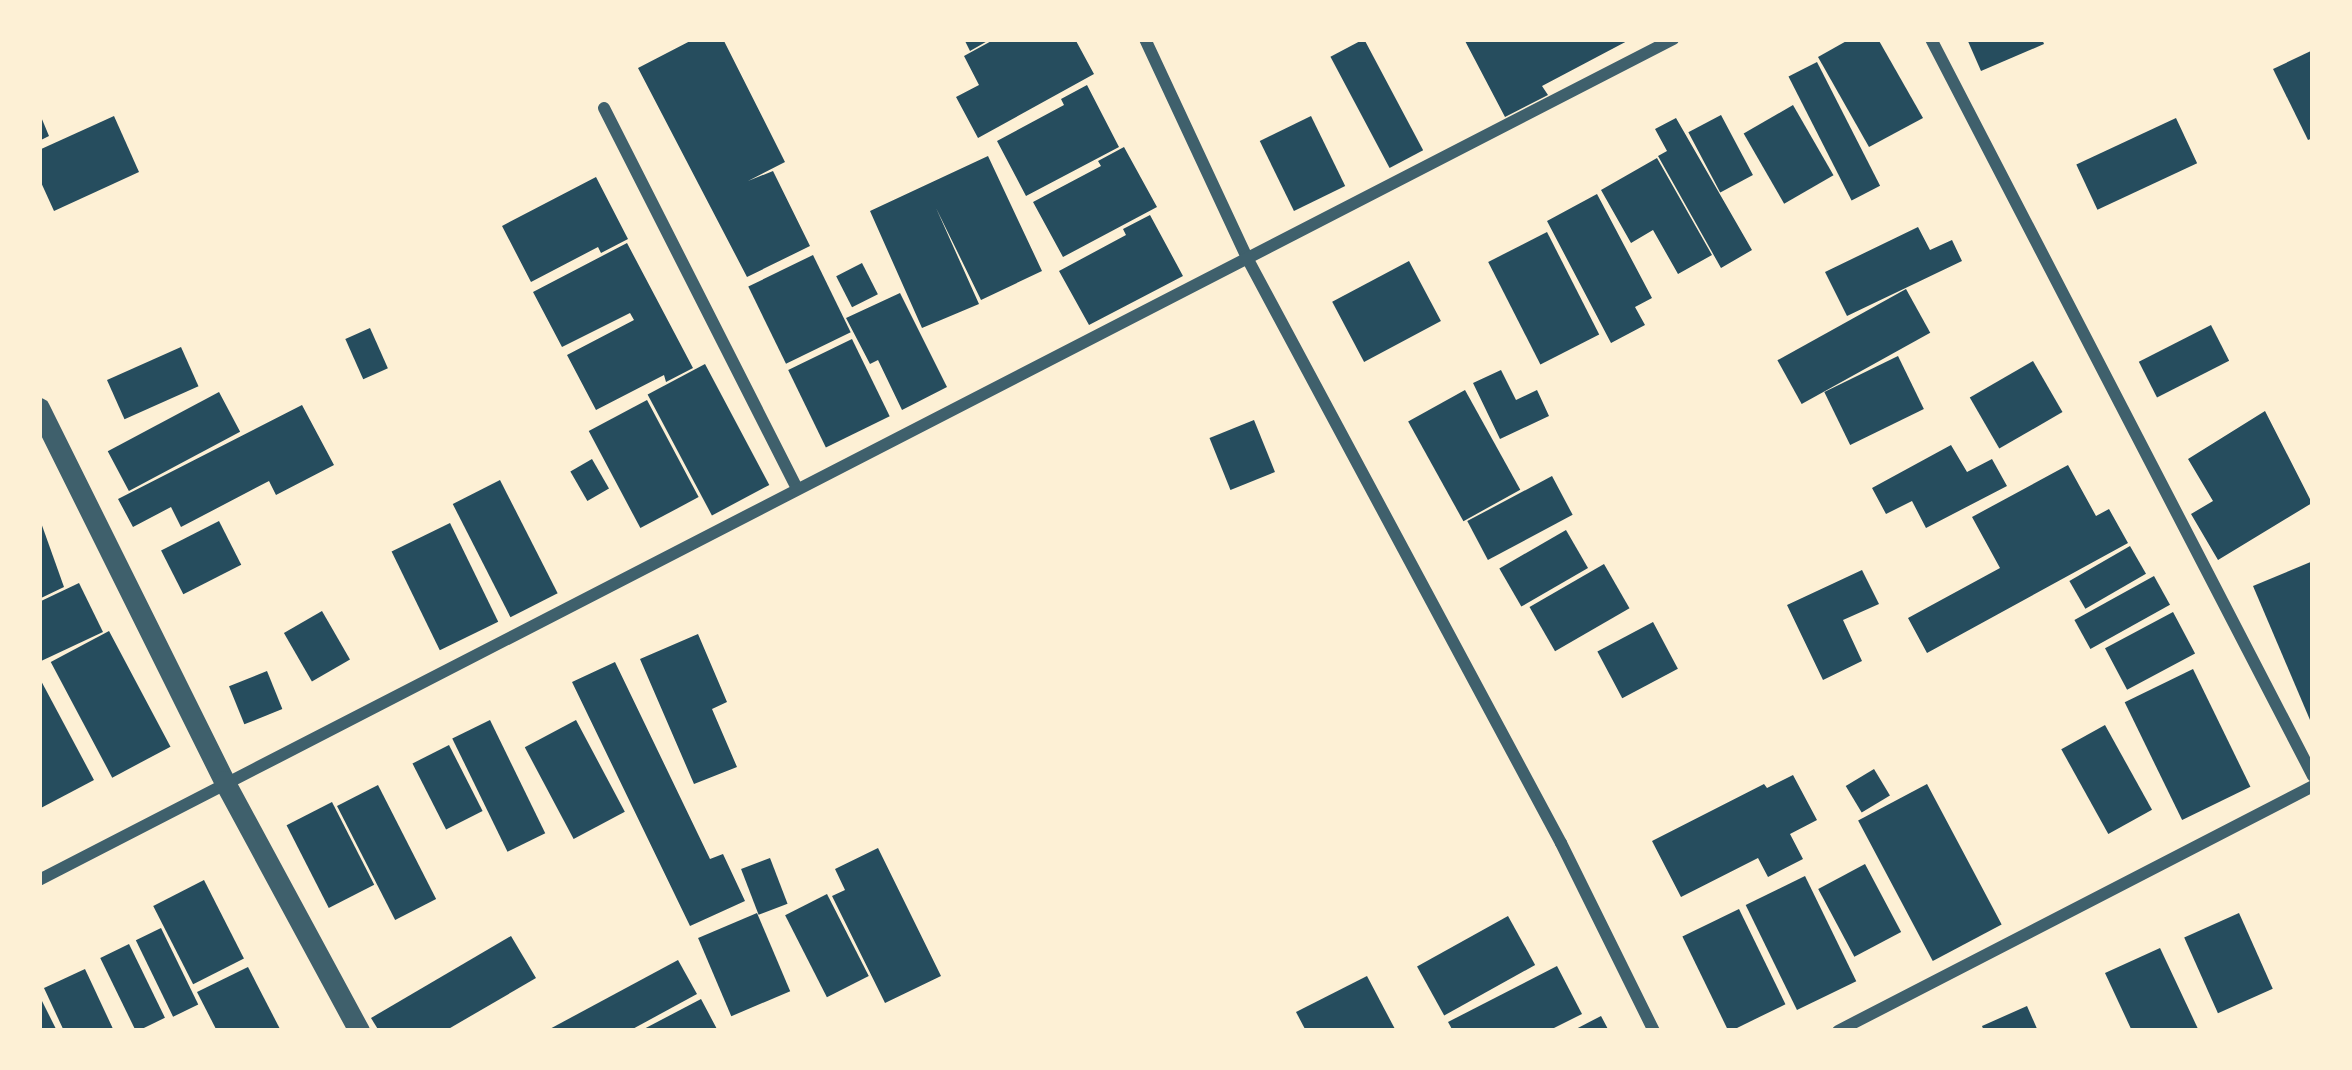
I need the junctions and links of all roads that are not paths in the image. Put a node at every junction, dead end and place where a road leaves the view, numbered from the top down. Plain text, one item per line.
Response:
1 (1145, 39) edge
2 (1673, 39) edge
3 (1931, 39) edge
4 (604, 108) dead end
5 (1246, 256) junction
6 (39, 408) edge
7 (796, 487) junction
8 (2313, 776) edge
9 (224, 781) junction
10 (2313, 786) edge
11 (39, 880) edge
12 (359, 1031) edge
13 (1654, 1031) edge
14 (1838, 1031) edge

1 - 5 street
2 - 5 street
3 - 8 street
4 - 7 street
5 - 7 street
5 - 13 street
6 - 9 street
7 - 9 street
9 - 11 street
9 - 12 street
10 - 14 street

